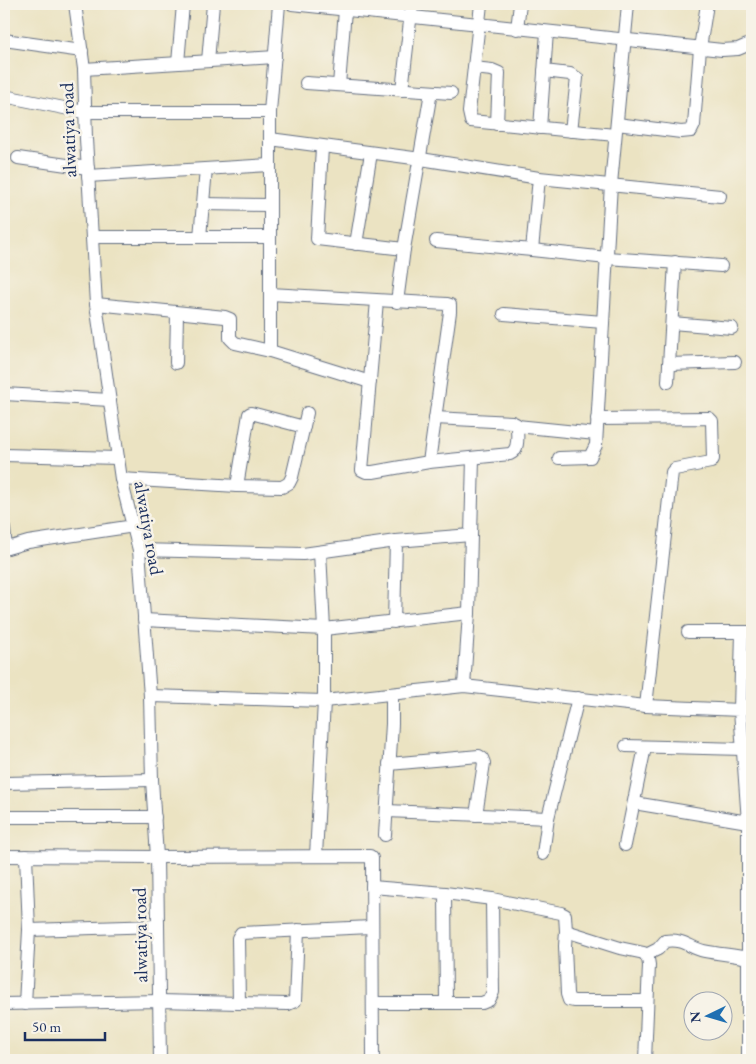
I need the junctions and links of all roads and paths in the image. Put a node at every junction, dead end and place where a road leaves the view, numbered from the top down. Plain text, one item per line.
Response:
1 (75, 4) edge
2 (183, 4) edge
3 (214, 4) edge
4 (279, 4) edge
5 (292, 4) edge
6 (412, 4) edge
7 (481, 4) edge
8 (520, 4) edge
9 (628, 4) edge
10 (707, 4) edge
11 (345, 10) junction
12 (410, 17) junction
13 (479, 25) junction
14 (517, 29) junction
15 (547, 32) junction
16 (624, 39) junction
17 (4, 40) edge
18 (752, 43) edge
19 (700, 48) junction
20 (82, 51) junction
21 (275, 57) junction
22 (208, 61) junction
23 (178, 63) junction
24 (474, 68) junction
25 (84, 69) junction
26 (544, 71) junction
27 (306, 83) dead end
28 (339, 85) junction
29 (402, 90) junction
30 (431, 92) junction
31 (450, 93) dead end
32 (4, 96) edge
33 (84, 112) junction
34 (270, 112) junction
35 (497, 124) junction
36 (540, 128) junction
37 (616, 130) junction
38 (572, 131) junction
39 (270, 139) junction
40 (322, 147) junction
41 (370, 153) junction
42 (18, 158) dead end
43 (421, 159) junction
44 (270, 165) junction
45 (206, 169) junction
46 (88, 172) junction
47 (539, 178) junction
48 (611, 184) junction
49 (720, 196) dead end
50 (203, 204) junction
51 (270, 205) junction
52 (92, 237) junction
53 (200, 237) junction
54 (270, 237) junction
55 (436, 241) dead end
56 (356, 244) junction
57 (404, 249) junction
58 (532, 250) junction
59 (608, 258) junction
60 (675, 262) junction
61 (721, 266) dead end
62 (270, 294) junction
63 (378, 301) junction
64 (397, 302) junction
65 (96, 304) junction
66 (177, 312) junction
67 (504, 314) dead end
68 (603, 322) junction
69 (672, 323) junction
70 (732, 328) dead end
71 (270, 351) junction
72 (735, 362) dead end
73 (176, 363) dead end
74 (669, 364) junction
75 (370, 382) junction
76 (668, 382) dead end
77 (4, 394) edge
78 (110, 400) junction
79 (307, 413) dead end
80 (435, 418) junction
81 (597, 419) junction
82 (304, 426) junction
83 (517, 426) junction
84 (596, 434) junction
85 (4, 455) edge
86 (118, 458) junction
87 (473, 458) junction
88 (559, 458) dead end
89 (428, 462) junction
90 (122, 479) junction
91 (237, 486) junction
92 (134, 526) junction
93 (4, 529) edge
94 (471, 535) junction
95 (396, 541) junction
96 (5, 548) edge
97 (139, 550) junction
98 (320, 552) junction
99 (469, 613) junction
100 (144, 620) junction
101 (394, 622) junction
102 (324, 629) junction
103 (688, 632) dead end
104 (747, 632) edge
105 (464, 686) junction
106 (392, 694) junction
107 (150, 696) junction
108 (578, 698) junction
109 (324, 701) junction
110 (646, 706) junction
111 (740, 710) junction
112 (626, 746) dead end
113 (645, 747) junction
114 (744, 749) junction
115 (389, 764) junction
116 (152, 780) junction
117 (4, 782) edge
118 (634, 803) junction
119 (387, 812) junction
120 (476, 815) junction
121 (4, 816) edge
122 (155, 817) junction
123 (548, 818) junction
124 (748, 822) junction
125 (385, 836) dead end
126 (625, 845) dead end
127 (544, 854) dead end
128 (4, 856) edge
129 (26, 856) junction
130 (316, 856) junction
131 (157, 857) junction
132 (372, 887) junction
133 (445, 893) junction
134 (492, 899) junction
135 (158, 926) junction
136 (371, 927) junction
137 (29, 930) junction
138 (298, 930) junction
139 (566, 931) junction
140 (646, 955) junction
141 (748, 958) junction
142 (160, 1001) junction
143 (647, 1001) junction
144 (446, 1002) junction
145 (239, 1003) junction
146 (373, 1003) junction
147 (4, 1004) edge
148 (25, 1004) junction
149 (160, 1060) edge
150 (373, 1060) edge
151 (644, 1060) edge
152 (748, 1060) edge

1 - 20 street, alwatiya road
2 - 23 street
3 - 22 street
4 - 21 street
5 - 11 street
6 - 12 street
7 - 13 street
8 - 14 street
9 - 16 street
10 - 19 street
11 - 12 street
11 - 28 street
12 - 13 street
12 - 29 street
13 - 14 street
13 - 24 street
14 - 15 street
15 - 16 street
15 - 26 street
16 - 19 street
16 - 37 street
17 - 20 street
18 - 19 street
19 - 37 street
20 - 25 street, alwatiya road
21 - 22 street
21 - 34 street
22 - 23 street
23 - 25 street
24 - 35 street
24 - 35 street
25 - 33 street, alwatiya road
26 - 36 street
26 - 38 street
27 - 28 street
28 - 29 street
29 - 30 street
30 - 31 street
30 - 43 street
32 - 33 street
33 - 34 street
33 - 46 street, alwatiya road
34 - 39 street
35 - 36 street
36 - 38 street
37 - 38 street
37 - 48 street
39 - 40 street
39 - 44 street
40 - 41 street
40 - 56 street
41 - 43 street
41 - 56 street
42 - 46 street
43 - 47 street
43 - 57 street
44 - 45 street
44 - 51 street
45 - 46 street
45 - 50 street
46 - 52 street, alwatiya road
47 - 48 street
47 - 58 street
48 - 49 street
48 - 59 street
50 - 51 street
50 - 53 street
51 - 54 street
52 - 53 street
52 - 65 street, alwatiya road
53 - 54 street
54 - 62 street
55 - 58 street
56 - 57 street
57 - 64 street
58 - 59 street
59 - 60 street
59 - 68 street
60 - 61 street
60 - 69 street
62 - 63 street
62 - 71 street
63 - 64 street
63 - 75 street
64 - 80 street
65 - 66 street
65 - 78 street, alwatiya road
66 - 71 street
66 - 73 street
67 - 68 street
68 - 81 street
69 - 70 street
69 - 74 street
71 - 75 street
72 - 74 street
74 - 76 street
75 - 89 street
77 - 78 street
78 - 86 street, alwatiya road
79 - 82 street
80 - 83 street
80 - 89 street
81 - 84 street
81 - 110 street
82 - 91 street
82 - 91 street
83 - 84 street
83 - 87 street
84 - 88 street
85 - 86 street
86 - 90 street, alwatiya road
87 - 89 street
87 - 94 street
90 - 91 street
90 - 92 street, alwatiya road
92 - 96 street
92 - 97 street, alwatiya road
93 - 96 street
94 - 95 street
94 - 99 street
95 - 98 street
95 - 101 street
97 - 98 street
97 - 100 street, alwatiya road
98 - 102 street
99 - 101 street
99 - 105 street
100 - 102 street
100 - 107 street, alwatiya road
101 - 102 street
102 - 109 street
103 - 104 street
104 - 111 street
105 - 106 street
105 - 108 street
106 - 109 street
106 - 115 street
107 - 109 street
107 - 116 street, alwatiya road
108 - 110 street
108 - 123 street
109 - 130 street
110 - 111 street
111 - 114 street
112 - 113 street
113 - 114 street
113 - 118 street
114 - 124 street
115 - 119 street
115 - 120 street
116 - 117 street
116 - 122 street, alwatiya road
118 - 124 street
118 - 126 street
119 - 120 street
119 - 125 street
120 - 123 street
121 - 122 street
122 - 131 street, alwatiya road
123 - 127 street
124 - 141 street
128 - 129 street
129 - 131 street
129 - 137 street
130 - 131 street
130 - 132 street
131 - 135 street, alwatiya road
132 - 133 street
132 - 136 street
133 - 134 street
133 - 144 street
134 - 139 street
134 - 144 street
135 - 137 street
135 - 142 street, alwatiya road
136 - 138 street
136 - 146 street
137 - 148 street
138 - 145 street
138 - 145 street
139 - 140 street
139 - 143 street
140 - 141 street
140 - 143 street
141 - 152 street
142 - 145 street
142 - 148 street
142 - 149 street, alwatiya road
143 - 151 street
144 - 146 street
146 - 150 street
147 - 148 street

